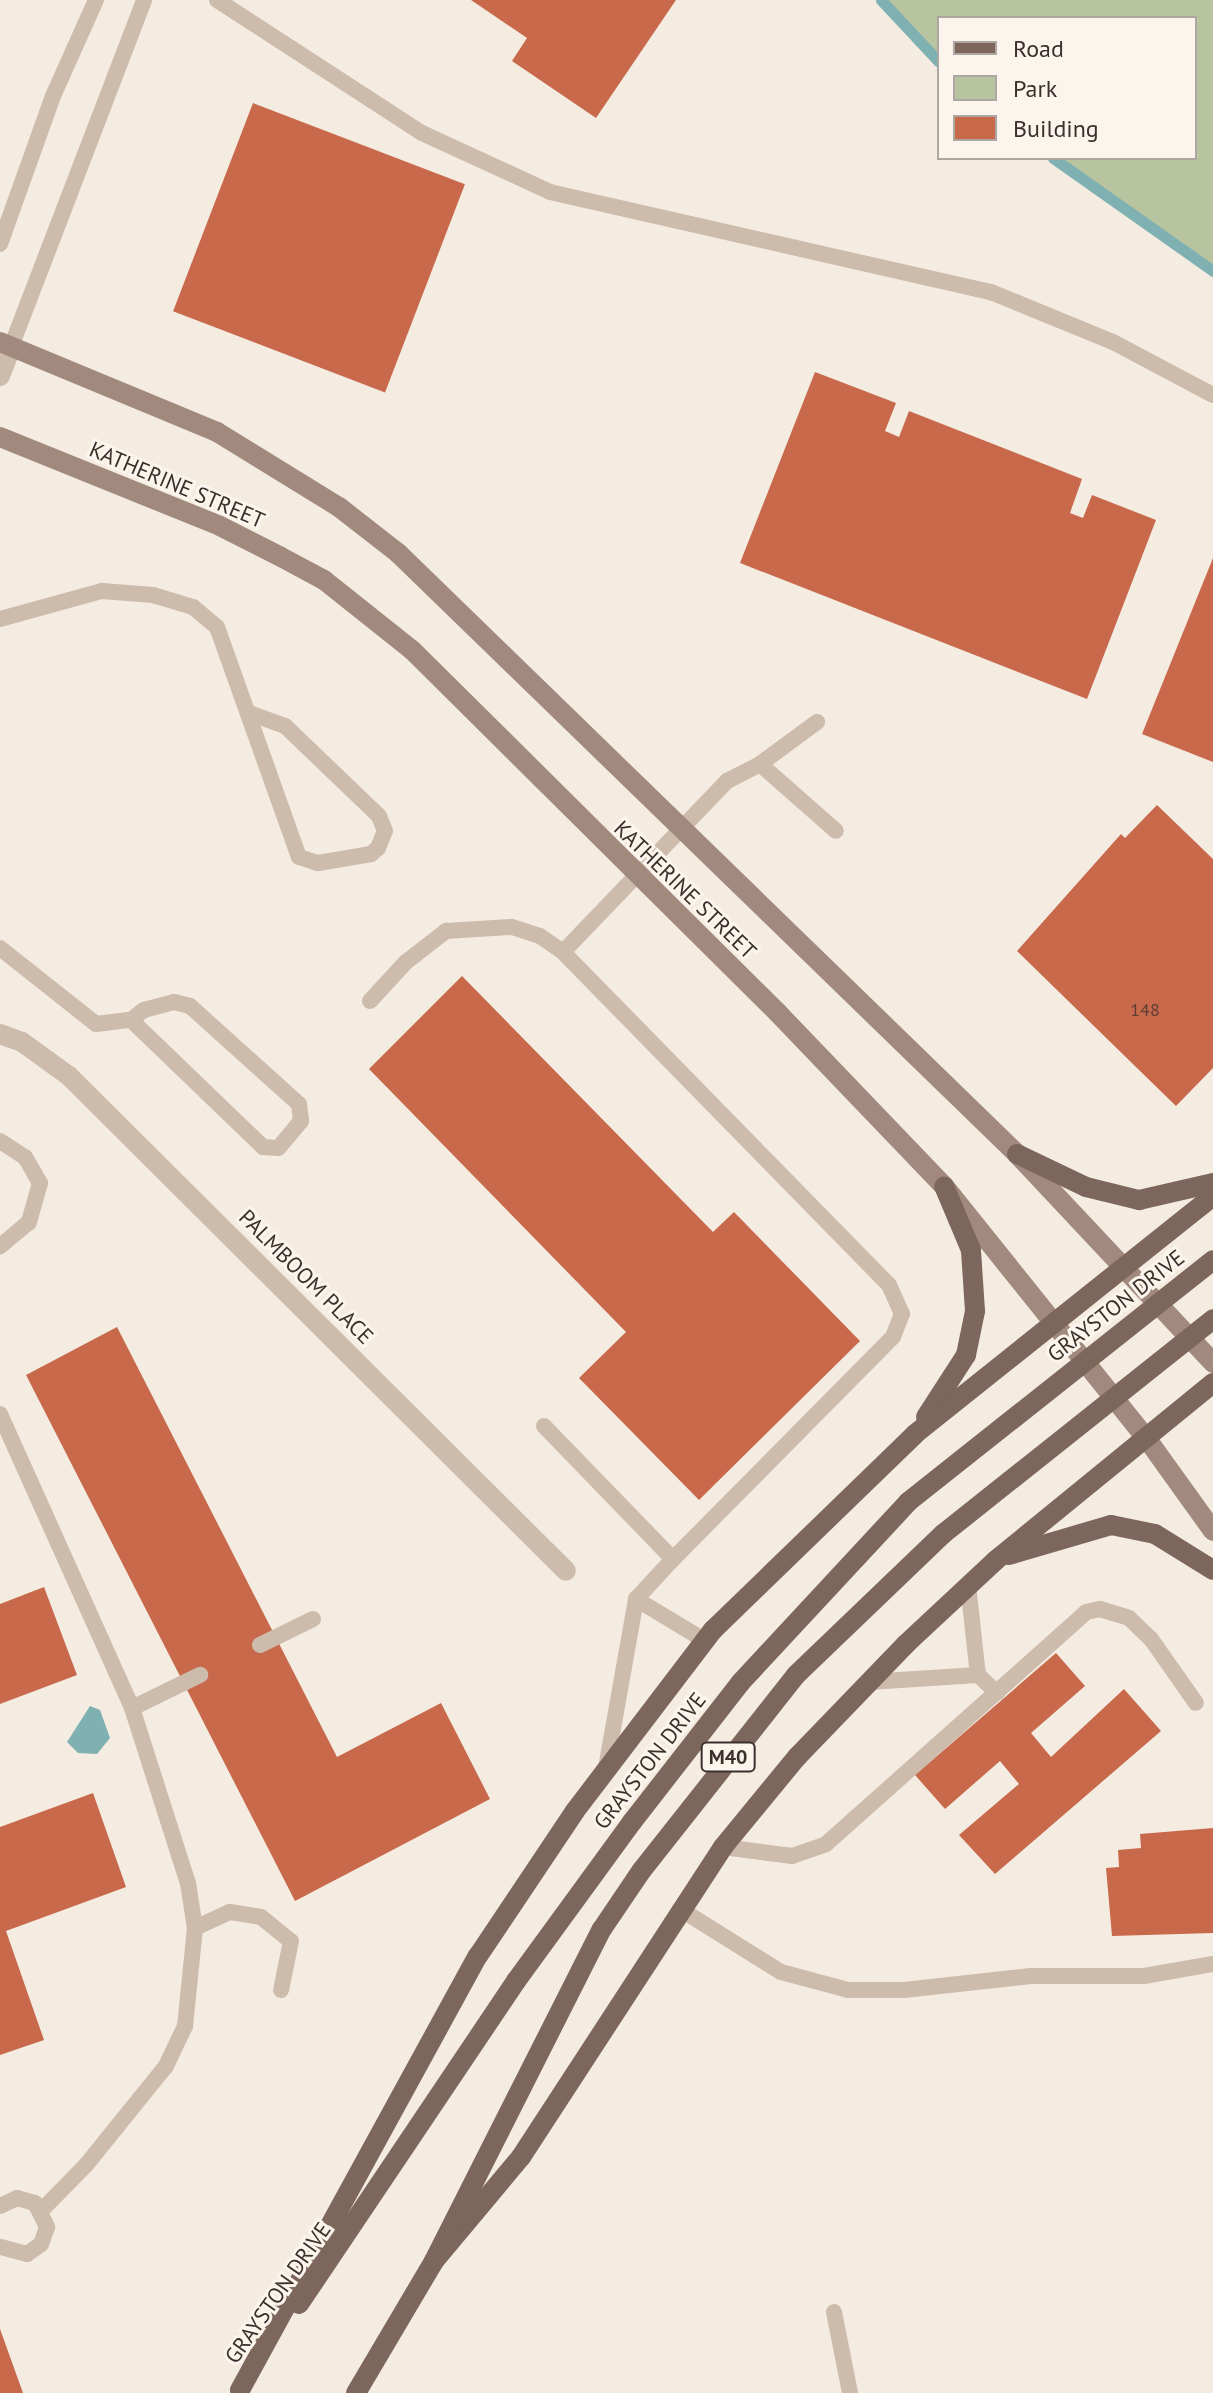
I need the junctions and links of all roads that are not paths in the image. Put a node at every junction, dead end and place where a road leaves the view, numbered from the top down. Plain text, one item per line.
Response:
1 (96, 0) edge
2 (144, 0) edge
3 (217, 0) edge
4 (0, 244) edge
5 (5, 344) edge
6 (0, 376) edge
7 (1213, 395) edge
8 (0, 437) edge
9 (0, 619) edge
10 (249, 713) junction
11 (817, 722) dead end
12 (760, 764) junction
13 (683, 828) junction
14 (836, 831) dead end
15 (635, 877) junction
16 (0, 948) edge
17 (563, 952) junction
18 (370, 1001) dead end
19 (131, 1020) junction
20 (0, 1034) edge
21 (0, 1141) edge
22 (1017, 1154) junction
23 (1213, 1183) edge
24 (944, 1186) junction
25 (1213, 1196) edge
26 (0, 1246) edge
27 (1213, 1260) edge
28 (1125, 1267) junction
29 (1213, 1319) edge
30 (1054, 1321) junction
31 (1213, 1363) edge
32 (1213, 1383) edge
33 (0, 1414) edge
34 (544, 1426) dead end
35 (915, 1434) junction
36 (1147, 1439) junction
37 (1213, 1531) edge
38 (673, 1559) junction
39 (996, 1560) junction
40 (1213, 1570) edge
41 (566, 1571) dead end
42 (968, 1585) junction
43 (636, 1599) junction
44 (313, 1619) dead end
45 (704, 1640) junction
46 (260, 1645) dead end
47 (200, 1675) dead end
48 (978, 1675) junction
49 (869, 1682) junction
50 (997, 1693) junction
51 (1196, 1703) dead end
52 (132, 1708) junction
53 (605, 1772) junction
54 (723, 1847) junction
55 (680, 1909) junction
56 (195, 1928) junction
57 (1213, 1964) edge
58 (281, 1990) dead end
59 (0, 2206) edge
60 (42, 2210) junction
61 (0, 2247) edge
62 (434, 2261) junction
63 (834, 2312) dead end
64 (239, 2391) edge
65 (356, 2393) edge
66 (850, 2393) edge

1 - 4 lane
2 - 5 lane
3 - 7 lane
5 - 6 street
5 - 13 main road, KATHERINE STREET
8 - 15 main road, KATHERINE STREET
9 - 10 lane
10 - 10 lane
11 - 12 lane
12 - 13 lane
12 - 14 lane
13 - 15 lane
13 - 22 main road, KATHERINE STREET
15 - 17 lane
15 - 24 main road, KATHERINE STREET
16 - 19 lane
17 - 18 lane
17 - 38 lane
19 - 19 lane
20 - 41 street, PALMBOOM PLACE
21 - 26 lane
22 - 23 main road
22 - 28 main road, KATHERINE STREET
24 - 30 main road, KATHERINE STREET
24 - 35 main road
25 - 28 main road
27 - 64 main road, GRAYSTON DRIVE / M40, bridge
28 - 30 main road
28 - 31 main road, KATHERINE STREET
29 - 62 main road, M40, bridge
30 - 35 main road
30 - 36 main road, KATHERINE STREET
32 - 36 main road
33 - 52 lane
34 - 38 lane
35 - 45 main road
36 - 37 main road, KATHERINE STREET
36 - 39 main road
38 - 43 lane
39 - 40 main road
39 - 42 main road
42 - 48 lane
42 - 49 main road
43 - 45 lane
43 - 53 lane
44 - 46 lane
45 - 53 main road
47 - 52 lane
48 - 49 lane
48 - 50 lane
49 - 54 main road
50 - 51 lane
50 - 54 lane
52 - 56 lane
53 - 64 main road
54 - 55 main road
55 - 57 lane
55 - 62 main road
56 - 58 lane
56 - 60 lane
59 - 60 lane
60 - 61 lane
62 - 65 main road, M40
63 - 66 lane

